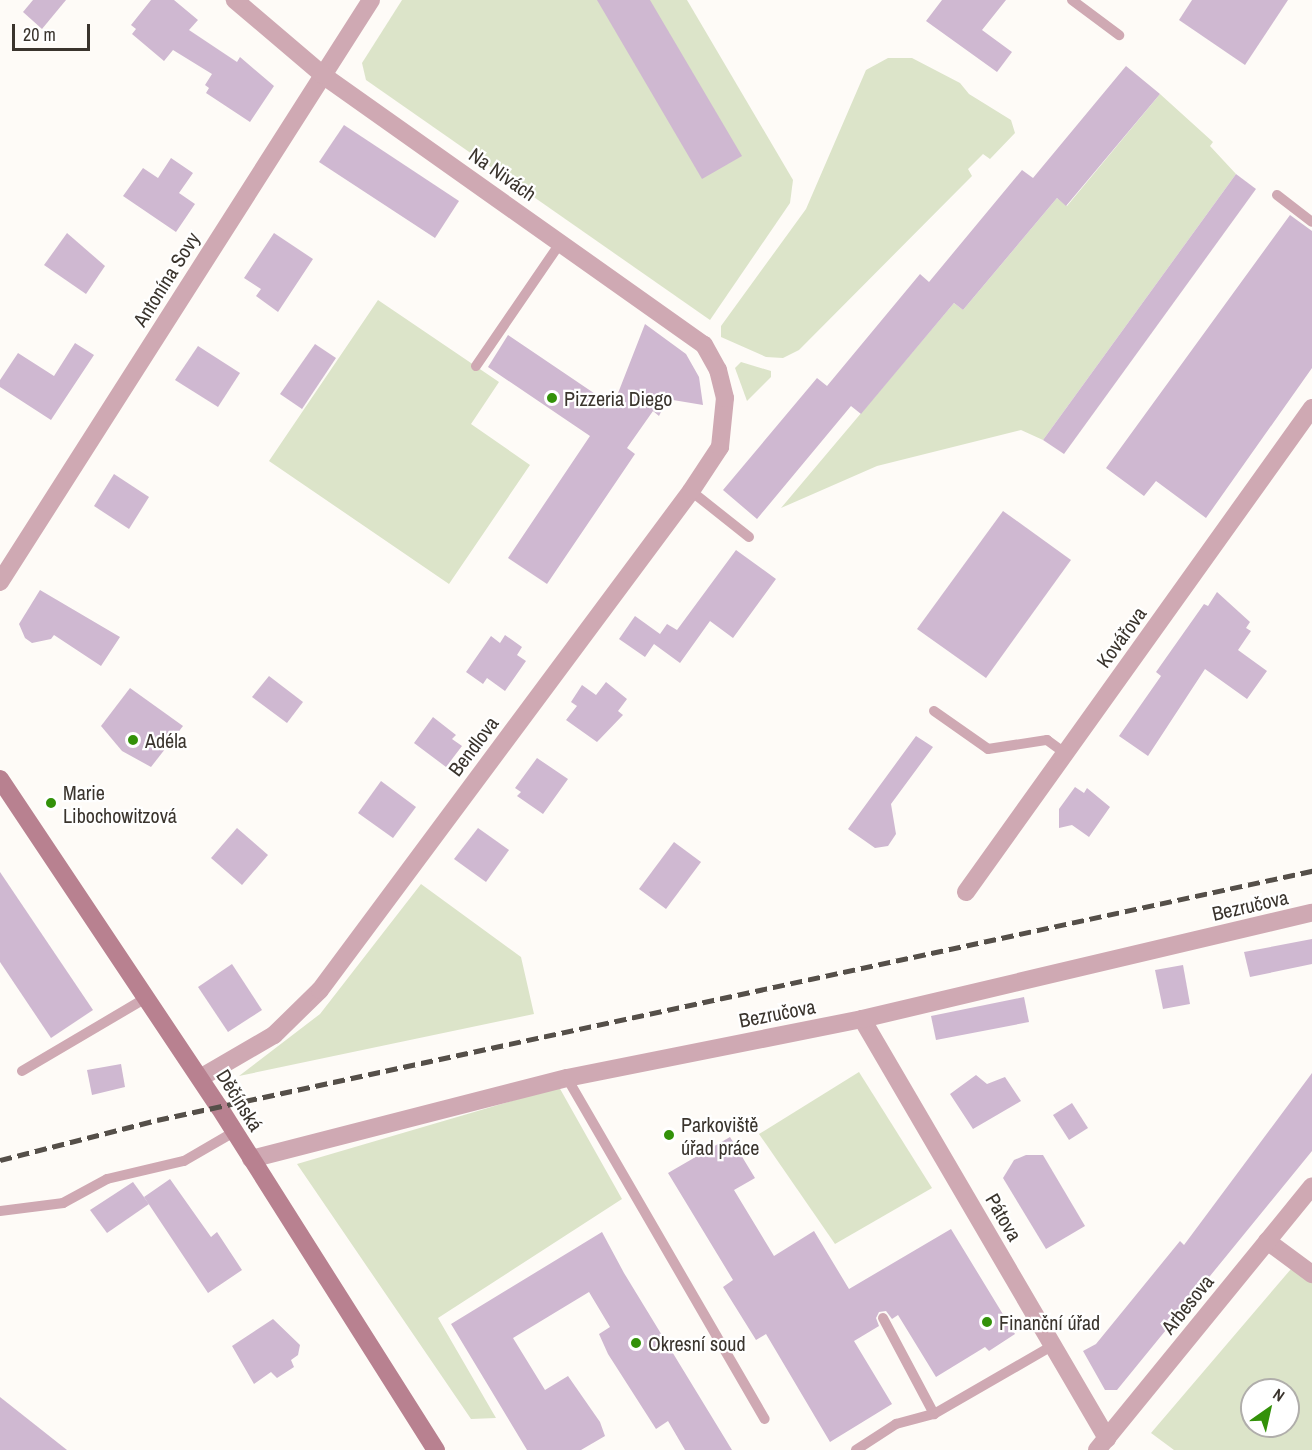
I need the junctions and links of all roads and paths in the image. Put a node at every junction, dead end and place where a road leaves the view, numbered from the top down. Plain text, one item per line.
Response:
1 (235, 0) edge
2 (371, 0) edge
3 (1072, 0) edge
4 (1119, 35) dead end
5 (323, 75) junction
6 (1277, 195) dead end
7 (1312, 222) edge
8 (561, 242) junction
9 (476, 366) dead end
10 (725, 398) joint
11 (1312, 408) edge
12 (691, 491) junction
13 (749, 537) dead end
14 (0, 582) edge
15 (933, 711) dead end
16 (1065, 753) junction
17 (0, 778) edge
18 (966, 892) dead end
19 (1312, 913) edge
20 (144, 999) junction
21 (862, 1019) junction
22 (22, 1071) dead end
23 (200, 1078) junction
24 (567, 1078) junction
25 (234, 1132) junction
26 (250, 1159) junction
27 (1312, 1186) edge
28 (0, 1211) edge
29 (1267, 1241) junction
30 (1312, 1274) edge
31 (883, 1318) dead end
32 (1052, 1346) junction
33 (934, 1414) junction
34 (765, 1419) dead end
35 (1102, 1444) edge
36 (436, 1450) edge
37 (856, 1450) edge

1 - 5 street, Na Nivách
2 - 5 street, Antonína Sovy
3 - 4 lane
5 - 8 street, Na Nivách
5 - 14 street, Antonína Sovy
6 - 7 lane
8 - 9 lane
8 - 10 street, Na Nivách
10 - 12 street, Bendlova
11 - 16 street, Kovářova
12 - 13 lane
12 - 23 street, Bendlova
15 - 16 lane
16 - 18 street, Kovářova
17 - 20 main road, Děčínská
19 - 21 street, Bezručova
20 - 22 lane
20 - 23 main road, Děčínská
21 - 24 street, Bezručova
21 - 32 street, Pátova
23 - 25 main road, Děčínská
24 - 26 street, Bezručova
24 - 34 lane
25 - 26 main road, Děčínská
25 - 28 lane
26 - 36 main road, Děčínská
27 - 29 street, Arbesova
29 - 30 street
29 - 35 street, Arbesova
31 - 33 lane
32 - 33 lane
32 - 35 street, Pátova
33 - 37 lane

